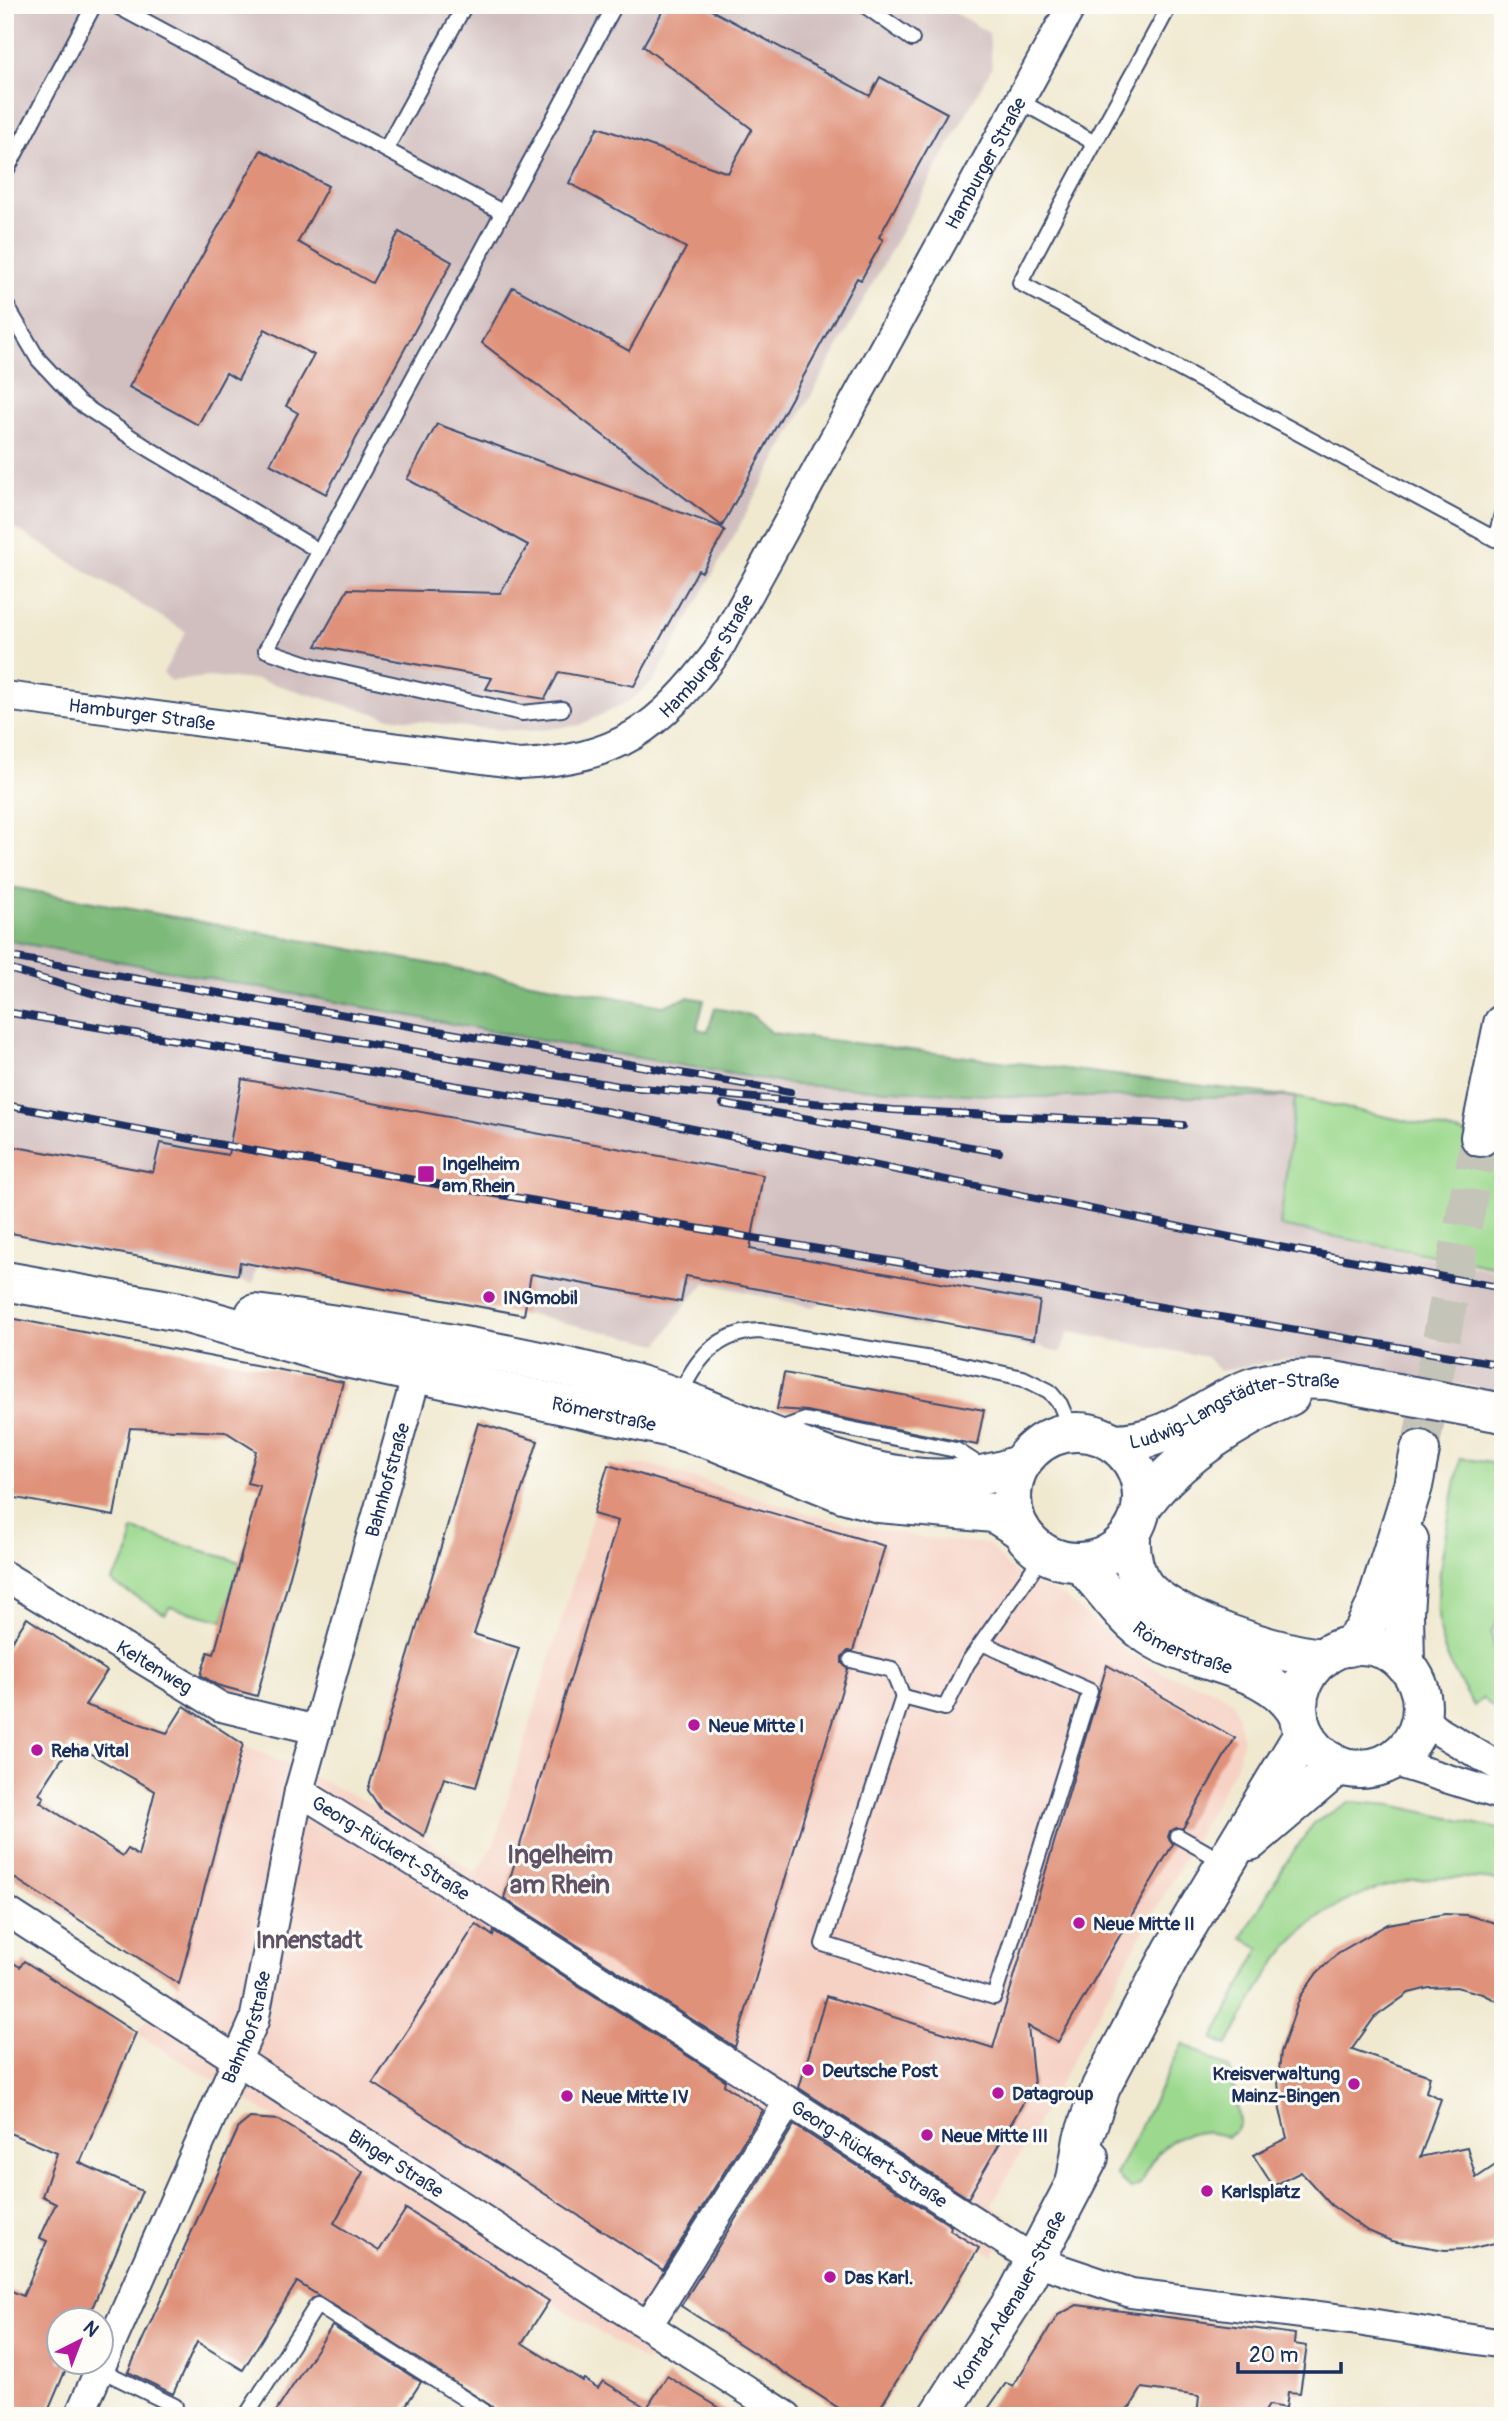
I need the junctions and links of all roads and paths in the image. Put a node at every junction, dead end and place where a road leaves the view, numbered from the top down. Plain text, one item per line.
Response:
1 (94, 5) edge
2 (115, 5) edge
3 (465, 5) edge
4 (615, 5) edge
5 (864, 5) edge
6 (1072, 5) edge
7 (1170, 5) edge
8 (912, 39) dead end
9 (1018, 100) junction
10 (1093, 142) junction
11 (386, 149) junction
12 (5, 173) edge
13 (502, 212) junction
14 (5, 303) edge
15 (1503, 511) edge
16 (319, 551) junction
17 (5, 696) edge
18 (562, 709) dead end
19 (1503, 1024) edge
20 (1480, 1136) tunnel mouth
21 (5, 1281) edge
22 (180, 1312) junction
23 (417, 1374) junction
24 (1354, 1385) junction
25 (675, 1412) junction
26 (1503, 1413) edge
27 (1072, 1432) junction
28 (1113, 1443) junction
29 (1004, 1470) junction
30 (1136, 1520) junction
31 (1031, 1541) junction
32 (1079, 1562) junction
33 (5, 1576) edge
34 (982, 1643) junction
35 (1336, 1652) junction
36 (851, 1660) dead end
37 (1405, 1665) junction
38 (903, 1697) junction
39 (1421, 1717) junction
40 (1301, 1725) junction
41 (317, 1730) junction
42 (1391, 1761) junction
43 (1339, 1765) junction
44 (1503, 1769) edge
45 (299, 1791) junction
46 (1503, 1796) edge
47 (1178, 1836) dead end
48 (1225, 1863) junction
49 (5, 1910) edge
50 (236, 2059) junction
51 (789, 2101) junction
52 (1036, 2261) junction
53 (648, 2325) junction
54 (116, 2331) edge
55 (1503, 2344) edge
56 (96, 2376) edge
57 (113, 2376) edge
58 (79, 2416) edge
59 (170, 2416) edge
60 (246, 2416) edge
61 (478, 2416) edge
62 (788, 2416) edge
63 (939, 2416) edge

1 - 12 lane
2 - 11 lane
3 - 11 lane
4 - 13 lane
5 - 8 lane
6 - 9 street, Hamburger Straße
7 - 10 lane
9 - 10 lane
9 - 17 street, Hamburger Straße
10 - 15 lane
11 - 13 lane
13 - 16 lane
14 - 16 lane
16 - 18 lane
19 - 20 main road
21 - 22 main road, Römerstraße
22 - 23 main road, Römerstraße
22 - 25 main road, Römerstraße
23 - 25 main road, Römerstraße
23 - 41 street, Bahnhofstraße
24 - 26 main road, Ludwig-Langstädter-Straße
24 - 28 main road, Ludwig-Langstädter-Straße
24 - 30 main road, Ludwig-Langstädter-Straße
25 - 27 lane
25 - 29 main road, Römerstraße
25 - 31 main road, Römerstraße
27 - 28 main road
27 - 29 main road
28 - 30 main road, Römerstraße
29 - 31 main road
30 - 32 main road
30 - 35 main road, Römerstraße
31 - 32 main road, Römerstraße
31 - 34 lane
32 - 40 main road, Römerstraße
33 - 41 street, Keltenweg
34 - 38 lane
34 - 38 lane
35 - 37 main road
35 - 37 main road
35 - 40 main road
36 - 38 lane
37 - 39 main road
39 - 42 main road
39 - 44 street
40 - 43 main road
40 - 48 main road, Konrad-Adenauer-Straße
41 - 45 street, Bahnhofstraße
42 - 43 main road
42 - 46 street
43 - 48 main road, Konrad-Adenauer-Straße
45 - 50 street, Bahnhofstraße
45 - 51 street, Georg-Rückert-Straße
47 - 48 lane
48 - 52 main road, Konrad-Adenauer-Straße
49 - 50 street, Binger Straße
50 - 53 street, Binger Straße
50 - 54 street, Bahnhofstraße
51 - 52 street, Georg-Rückert-Straße
51 - 53 street
52 - 55 street, Georg-Rückert-Straße
52 - 63 main road, Konrad-Adenauer-Straße
53 - 62 street, Binger Straße
56 - 58 street, Bahnhofstraße
57 - 59 lane
60 - 61 lane

